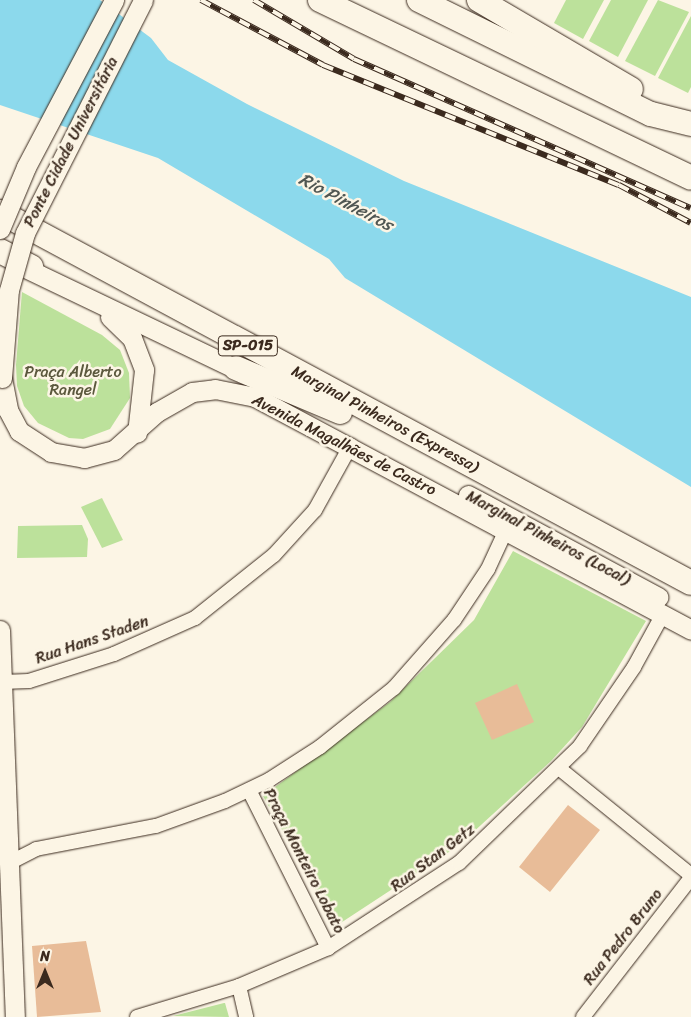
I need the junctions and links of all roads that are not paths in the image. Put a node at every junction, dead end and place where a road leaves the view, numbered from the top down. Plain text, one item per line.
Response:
1 (114, 0) edge
2 (143, 0) edge
3 (320, 0) edge
4 (419, 0) edge
5 (479, 0) edge
6 (691, 124) edge
7 (691, 178) edge
8 (0, 212) edge
9 (0, 229) edge
10 (0, 251) edge
11 (0, 259) edge
12 (31, 267) junction
13 (78, 294) junction
14 (236, 368) junction
15 (2, 378) joint
16 (137, 433) junction
17 (351, 445) junction
18 (431, 445) junction
19 (506, 530) junction
20 (691, 583) edge
21 (663, 614) junction
22 (691, 617) edge
23 (0, 630) edge
24 (691, 630) edge
25 (2, 682) junction
26 (560, 769) junction
27 (249, 790) junction
28 (9, 863) junction
29 (691, 876) edge
30 (328, 948) junction
31 (239, 986) junction
32 (15, 1017) edge
33 (137, 1017) edge
34 (247, 1017) edge
35 (583, 1017) edge

1 - 9 main road, Ponte Cidade Universitária, bridge
2 - 15 main road, Ponte Cidade Universitária, bridge
3 - 7 highway
4 - 6 highway
5 - 6 highway
8 - 18 highway, Marginal Pinheiros (Expressa) / SP-015
10 - 12 highway
11 - 12 main road, Marginal Pinheiros (Local)
12 - 13 main road, Marginal Pinheiros (Local)
13 - 14 main road, Marginal Pinheiros (Local)
13 - 16 main road
14 - 18 highway
14 - 22 main road, Marginal Pinheiros (Local)
15 - 16 main road, Avenida Magalhães de Castro
16 - 17 main road, Avenida Magalhães de Castro
17 - 19 main road, Avenida Magalhães de Castro
17 - 25 street, Rua Hans Staden
18 - 20 highway, Marginal Pinheiros (Expressa) / SP-015
19 - 21 main road, Avenida Magalhães de Castro
19 - 27 street
21 - 24 main road, Avenida Magalhães de Castro
21 - 26 street, Rua Stan Getz
23 - 25 main road
25 - 28 main road
26 - 29 street
26 - 30 street, Rua Stan Getz
27 - 28 street
27 - 30 street, Praça Monteiro Lobato
28 - 32 main road
29 - 35 street, Rua Pedro Bruno
30 - 31 street, Rua Stan Getz
31 - 33 street, Rua Stan Getz
31 - 34 street

